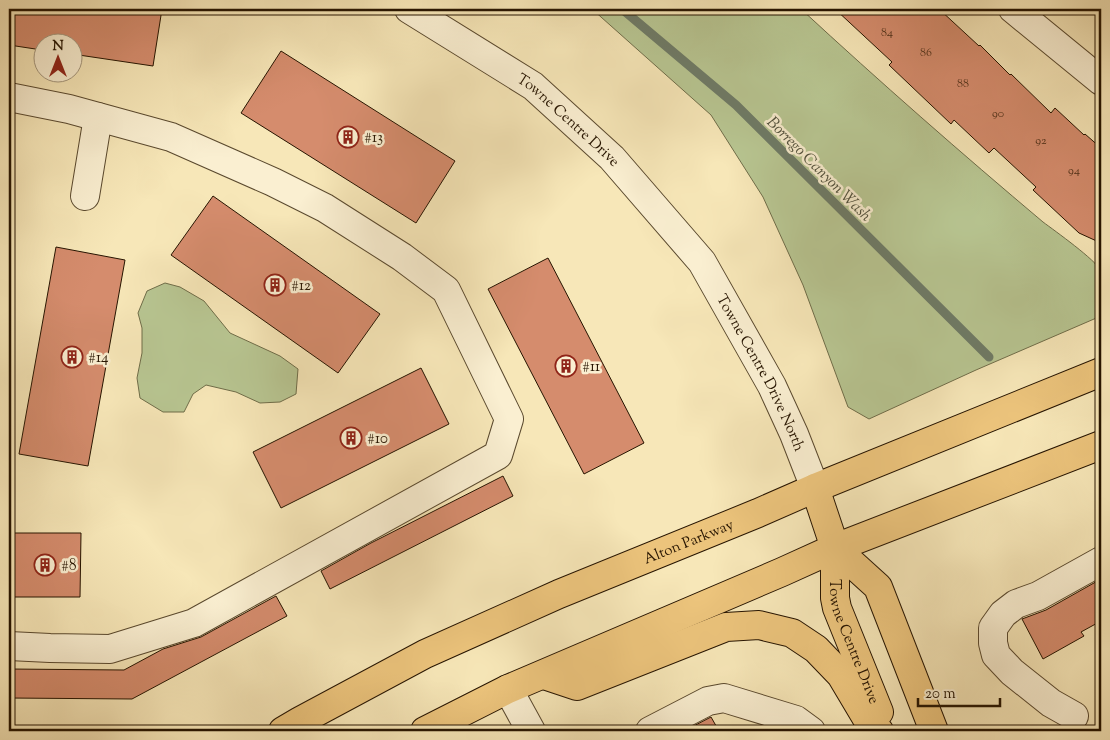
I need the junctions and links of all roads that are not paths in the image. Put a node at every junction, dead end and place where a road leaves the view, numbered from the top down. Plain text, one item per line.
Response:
1 (409, 9) edge
2 (1013, 9) edge
3 (1101, 81) edge
4 (9, 97) edge
5 (98, 117) junction
6 (85, 196) dead end
7 (702, 262) joint
8 (1101, 372) edge
9 (1101, 445) edge
10 (815, 488) junction
11 (835, 548) junction
12 (1101, 561) edge
13 (9, 646) edge
14 (544, 675) junction
15 (508, 689) junction
16 (1074, 716) dead end
17 (283, 731) edge
18 (425, 731) edge
19 (531, 731) edge
20 (650, 731) edge
21 (811, 731) edge
22 (879, 731) edge
23 (886, 731) edge
24 (934, 731) edge

1 - 7 street, Towne Centre Drive
2 - 3 street
4 - 5 street
5 - 6 street
5 - 13 street
7 - 10 street, Towne Centre Drive North
8 - 10 main road, Alton Parkway
9 - 11 main road
10 - 11 main road, Towne Centre Drive
10 - 17 main road, Alton Parkway
11 - 14 main road
11 - 23 main road, Towne Centre Drive
11 - 24 main road, Towne Centre Drive
12 - 16 street
14 - 15 main road
14 - 22 main road
15 - 18 main road
15 - 19 street
20 - 21 street

